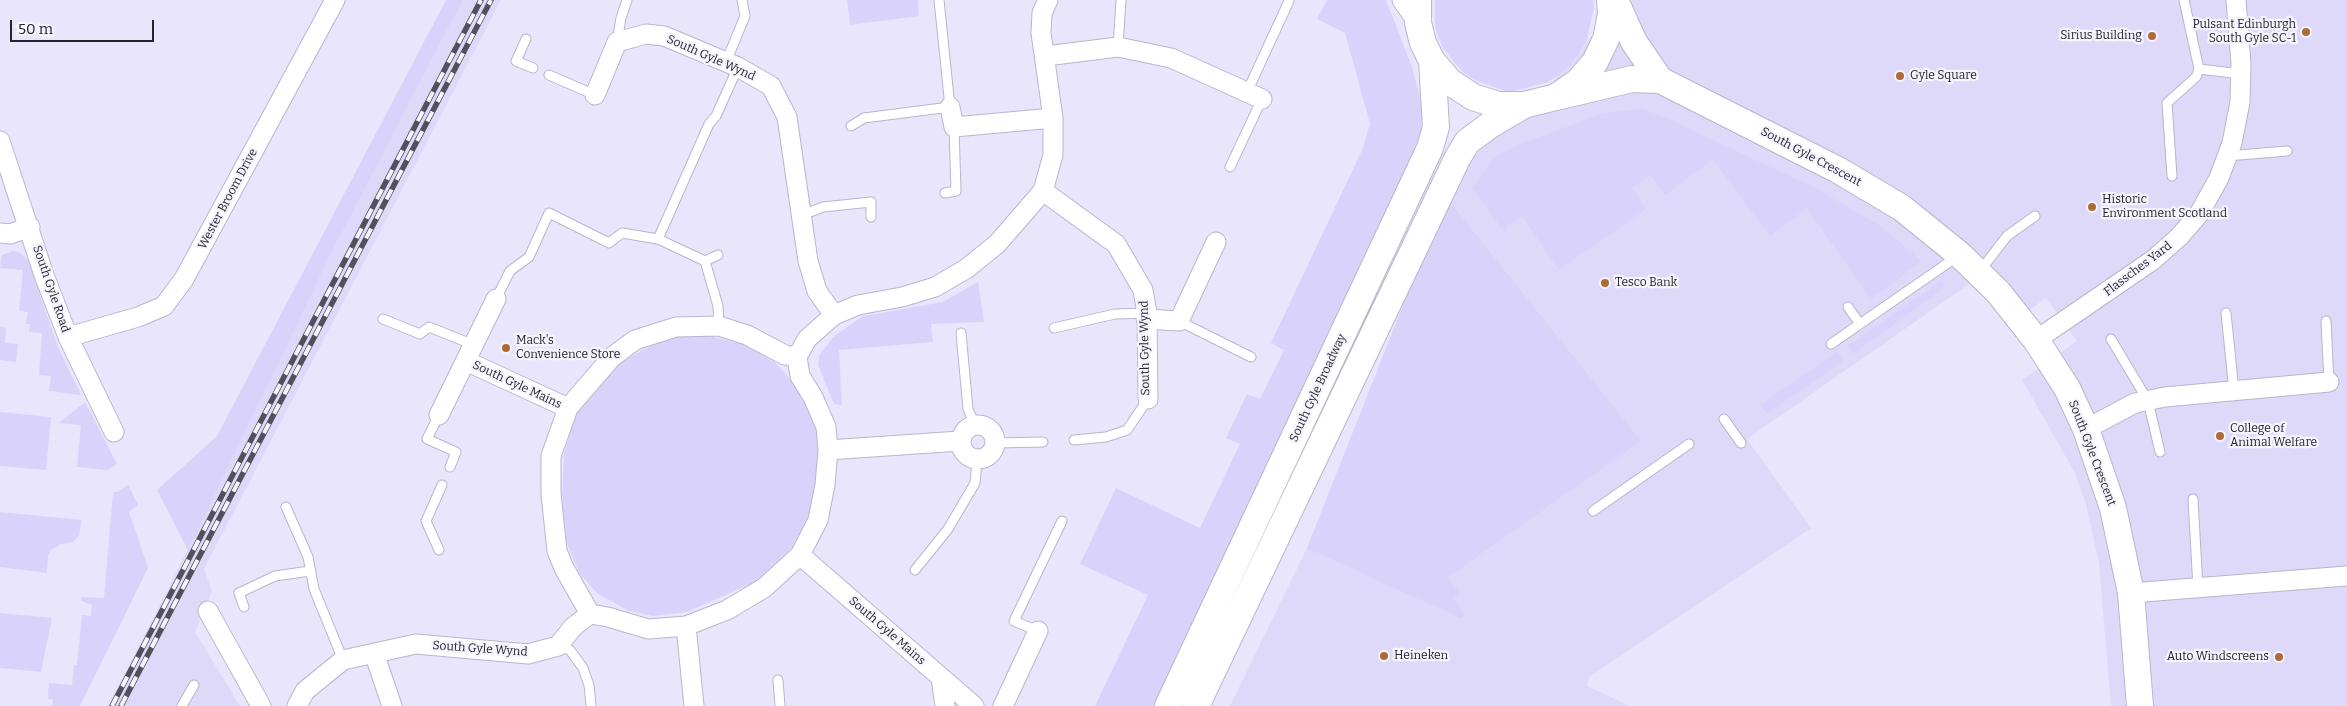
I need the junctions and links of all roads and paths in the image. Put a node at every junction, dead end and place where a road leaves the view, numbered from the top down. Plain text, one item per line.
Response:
1 (335, 0) edge
2 (627, 0) edge
3 (742, 0) edge
4 (939, 0) edge
5 (1048, 0) edge
6 (1121, 0) edge
7 (1289, 0) edge
8 (1402, 0) edge
9 (1610, 0) edge
10 (1614, 0) edge
11 (2184, 0) edge
12 (2236, 0) edge
13 (1418, 12) edge
14 (526, 40) dead end
15 (617, 42) junction
16 (1118, 47) junction
17 (1046, 56) junction
18 (1432, 61) junction
19 (732, 65) junction
20 (533, 68) dead end
21 (2199, 69) junction
22 (2241, 74) junction
23 (549, 75) dead end
24 (1660, 80) junction
25 (595, 95) joint
26 (1254, 96) junction
27 (1556, 96) junction
28 (1524, 105) junction
29 (950, 107) junction
30 (1053, 118) junction
31 (851, 126) dead end
32 (954, 127) junction
33 (0, 141) edge
34 (2287, 151) dead end
35 (2227, 156) junction
36 (1230, 167) dead end
37 (2172, 176) dead end
38 (1042, 191) junction
39 (945, 193) dead end
40 (802, 215) junction
41 (871, 216) dead end
42 (2035, 216) dead end
43 (30, 227) junction
44 (0, 233) edge
45 (658, 239) junction
46 (1216, 242) dead end
47 (718, 255) dead end
48 (1960, 255) junction
49 (705, 261) junction
50 (1978, 273) junction
51 (496, 299) joint
52 (1848, 307) dead end
53 (2226, 313) dead end
54 (834, 315) junction
55 (1146, 316) junction
56 (383, 319) dead end
57 (1179, 321) junction
58 (2326, 321) dead end
59 (1860, 324) junction
60 (720, 326) junction
61 (1054, 328) dead end
62 (960, 333) dead end
63 (68, 337) junction
64 (2111, 339) dead end
65 (2036, 340) junction
66 (1831, 344) dead end
67 (470, 353) junction
68 (797, 357) junction
69 (1251, 357) dead end
70 (2329, 382) joint
71 (2234, 391) junction
72 (1148, 399) joint
73 (2148, 401) junction
74 (568, 408) junction
75 (439, 416) joint
76 (1724, 419) dead end
77 (975, 425) junction
78 (2086, 428) junction
79 (114, 432) dead end
80 (1074, 440) dead end
81 (960, 441) junction
82 (996, 442) junction
83 (1043, 442) dead end
84 (1741, 443) dead end
85 (1689, 444) dead end
86 (828, 450) junction
87 (2160, 452) dead end
88 (977, 460) junction
89 (450, 467) dead end
90 (442, 485) dead end
91 (2192, 499) dead end
92 (286, 507) dead end
93 (1593, 511) dead end
94 (1062, 521) dead end
95 (439, 550) dead end
96 (800, 555) junction
97 (915, 570) dead end
98 (310, 571) junction
99 (2347, 576) edge
100 (2198, 588) junction
101 (2131, 593) junction
102 (244, 607) dead end
103 (208, 610) dead end
104 (590, 614) junction
105 (686, 626) junction
106 (1038, 631) joint
107 (558, 646) junction
108 (374, 653) junction
109 (343, 660) junction
110 (941, 678) junction
111 (778, 680) dead end
112 (194, 685) dead end
113 (182, 706) edge
114 (261, 706) edge
115 (296, 706) edge
116 (392, 706) edge
117 (592, 706) edge
118 (694, 706) edge
119 (780, 706) edge
120 (945, 706) edge
121 (974, 706) edge
122 (1003, 706) edge
123 (1168, 706) edge
124 (1196, 706) edge
125 (2140, 706) edge

1 - 63 street, Wester Broom Drive
2 - 15 lane
3 - 19 lane
4 - 29 lane
5 - 17 street
6 - 16 lane
7 - 26 lane
8 - 13 street
9 - 27 street
10 - 24 street, South Gyle Crescent
11 - 21 lane
12 - 22 street, Flassches Yard
13 - 18 street
14 - 20 lane
15 - 19 street, South Gyle Wynd
15 - 25 street
16 - 17 street
16 - 26 street
17 - 30 street
18 - 28 street
18 - 123 street, South Gyle Broadway
19 - 40 street, South Gyle Wynd
19 - 45 lane
21 - 22 lane
21 - 37 lane
22 - 35 street, Flassches Yard
23 - 25 lane
24 - 27 street, South Gyle Crescent
24 - 48 street, South Gyle Crescent
26 - 36 lane
27 - 28 street
28 - 124 street, South Gyle Broadway
29 - 31 lane
29 - 32 street
30 - 32 street
30 - 38 street
32 - 39 lane
33 - 43 street, South Gyle Road
34 - 35 lane
35 - 65 street, Flassches Yard
38 - 54 street
38 - 55 street, South Gyle Wynd
40 - 41 lane
40 - 54 street, South Gyle Wynd
42 - 50 lane
43 - 44 street
43 - 63 street, South Gyle Road
45 - 49 lane
45 - 51 lane
46 - 57 street
47 - 49 lane
48 - 50 street, South Gyle Crescent
48 - 59 lane
49 - 60 lane
50 - 65 street, South Gyle Crescent
51 - 67 street, South Gyle Mains
52 - 59 lane
53 - 71 lane
54 - 68 street
55 - 57 street
55 - 61 lane
55 - 72 street, South Gyle Wynd
56 - 67 lane
57 - 69 lane
58 - 70 lane
59 - 66 lane
60 - 68 street, South Gyle Mains
60 - 74 street, South Gyle Mains
62 - 77 lane
63 - 79 street, South Gyle Road
64 - 73 lane
65 - 78 street, South Gyle Crescent
67 - 74 street, South Gyle Mains
67 - 75 street, South Gyle Mains
68 - 86 street
70 - 71 street
71 - 73 street
72 - 80 lane, South Gyle Wynd
73 - 78 street
73 - 87 lane
74 - 104 street, South Gyle Mains
75 - 89 lane
76 - 84 lane
77 - 81 street
77 - 82 street
78 - 101 street, South Gyle Crescent
81 - 86 street
81 - 88 street
82 - 83 lane
82 - 88 street
85 - 93 lane
86 - 96 street
88 - 97 lane
90 - 95 lane
91 - 100 lane
92 - 98 lane
94 - 106 lane
96 - 105 street
96 - 110 street, South Gyle Mains
98 - 102 lane
98 - 109 lane
99 - 100 street
100 - 101 street
101 - 125 street, South Gyle Crescent
103 - 114 street
104 - 105 street
104 - 107 street
105 - 118 street
106 - 122 street
107 - 108 street, South Gyle Wynd
107 - 117 lane
108 - 109 street, South Gyle Wynd
108 - 116 street
109 - 115 street, South Gyle Wynd
110 - 120 street
110 - 121 street, South Gyle Mains
111 - 119 lane
112 - 113 lane

